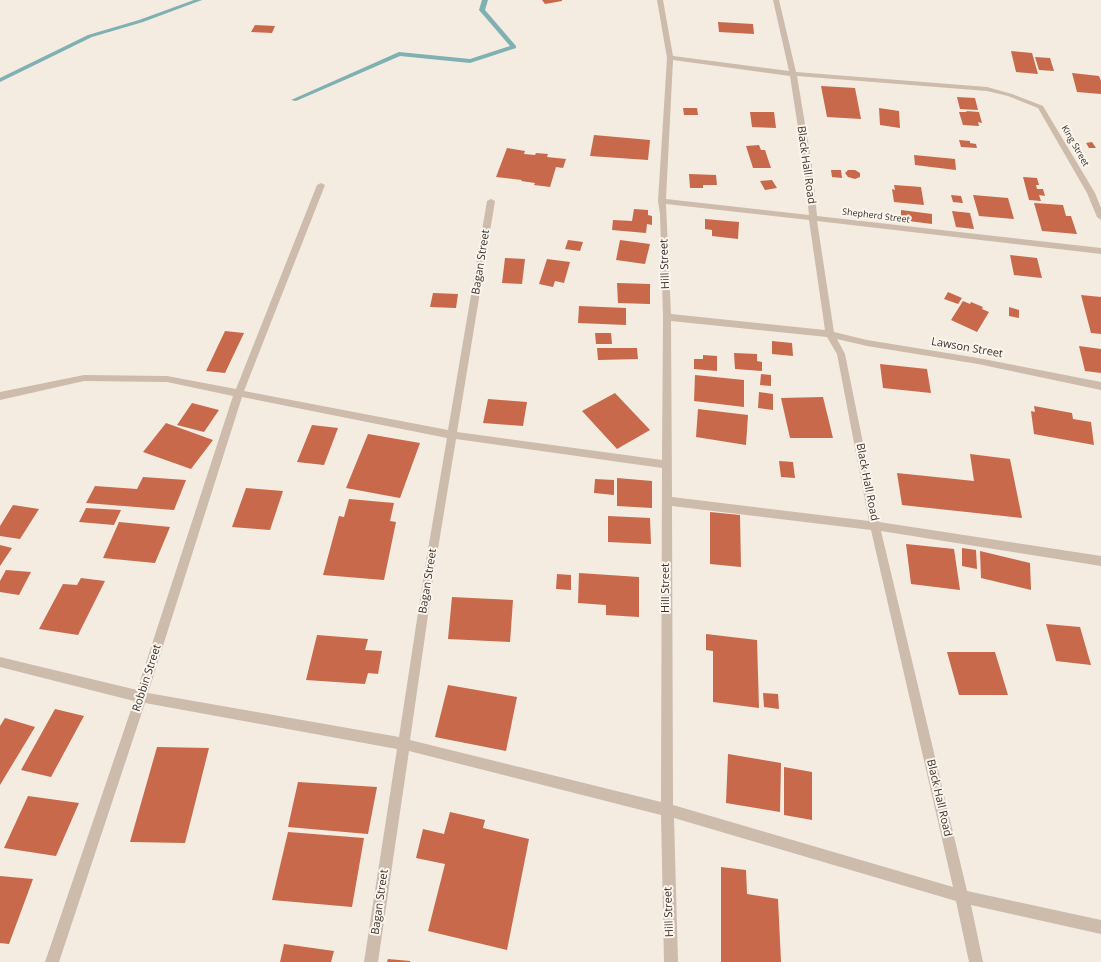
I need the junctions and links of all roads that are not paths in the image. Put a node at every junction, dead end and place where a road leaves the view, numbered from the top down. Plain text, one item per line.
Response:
1 (660, 0) edge
2 (776, 0) edge
3 (670, 58) junction
4 (793, 74) junction
5 (321, 185) dead end
6 (491, 201) dead end
7 (662, 201) junction
8 (1101, 217) edge
9 (813, 218) junction
10 (1101, 252) edge
11 (667, 317) junction
12 (830, 334) junction
13 (1101, 386) edge
14 (239, 392) junction
15 (0, 396) edge
16 (452, 435) junction
17 (667, 465) junction
18 (666, 501) junction
19 (875, 526) junction
20 (1101, 561) edge
21 (0, 662) edge
22 (141, 697) junction
23 (403, 744) junction
24 (666, 810) junction
25 (962, 896) junction
26 (1101, 927) edge
27 (52, 962) edge
28 (371, 962) edge
29 (671, 962) edge
30 (976, 962) edge

1 - 3 street
2 - 4 street, Black Hall Road
3 - 4 street
3 - 7 street
4 - 8 street, King Street
4 - 9 street, Black Hall Road
5 - 14 street, Robbin Street
6 - 16 street, Bagan Street
7 - 9 street, Shepherd Street
7 - 11 street, Hill Street
9 - 10 street, Shepherd Street
9 - 12 street, Black Hall Road
11 - 12 street, Lawson Street
11 - 17 street, Hill Street
12 - 13 street, Lawson Street
12 - 19 street, Black Hall Road
14 - 15 street
14 - 16 street
14 - 22 street, Robbin Street
16 - 17 street
16 - 23 street, Bagan Street
17 - 18 street, Hill Street
18 - 19 street
18 - 24 street, Hill Street
19 - 20 street
19 - 25 street, Black Hall Road
21 - 22 street
22 - 23 street
22 - 27 street, Robbin Street
23 - 24 street
23 - 28 street, Bagan Street
24 - 25 street
24 - 29 street, Hill Street
25 - 26 street
25 - 30 street, Black Hall Road

